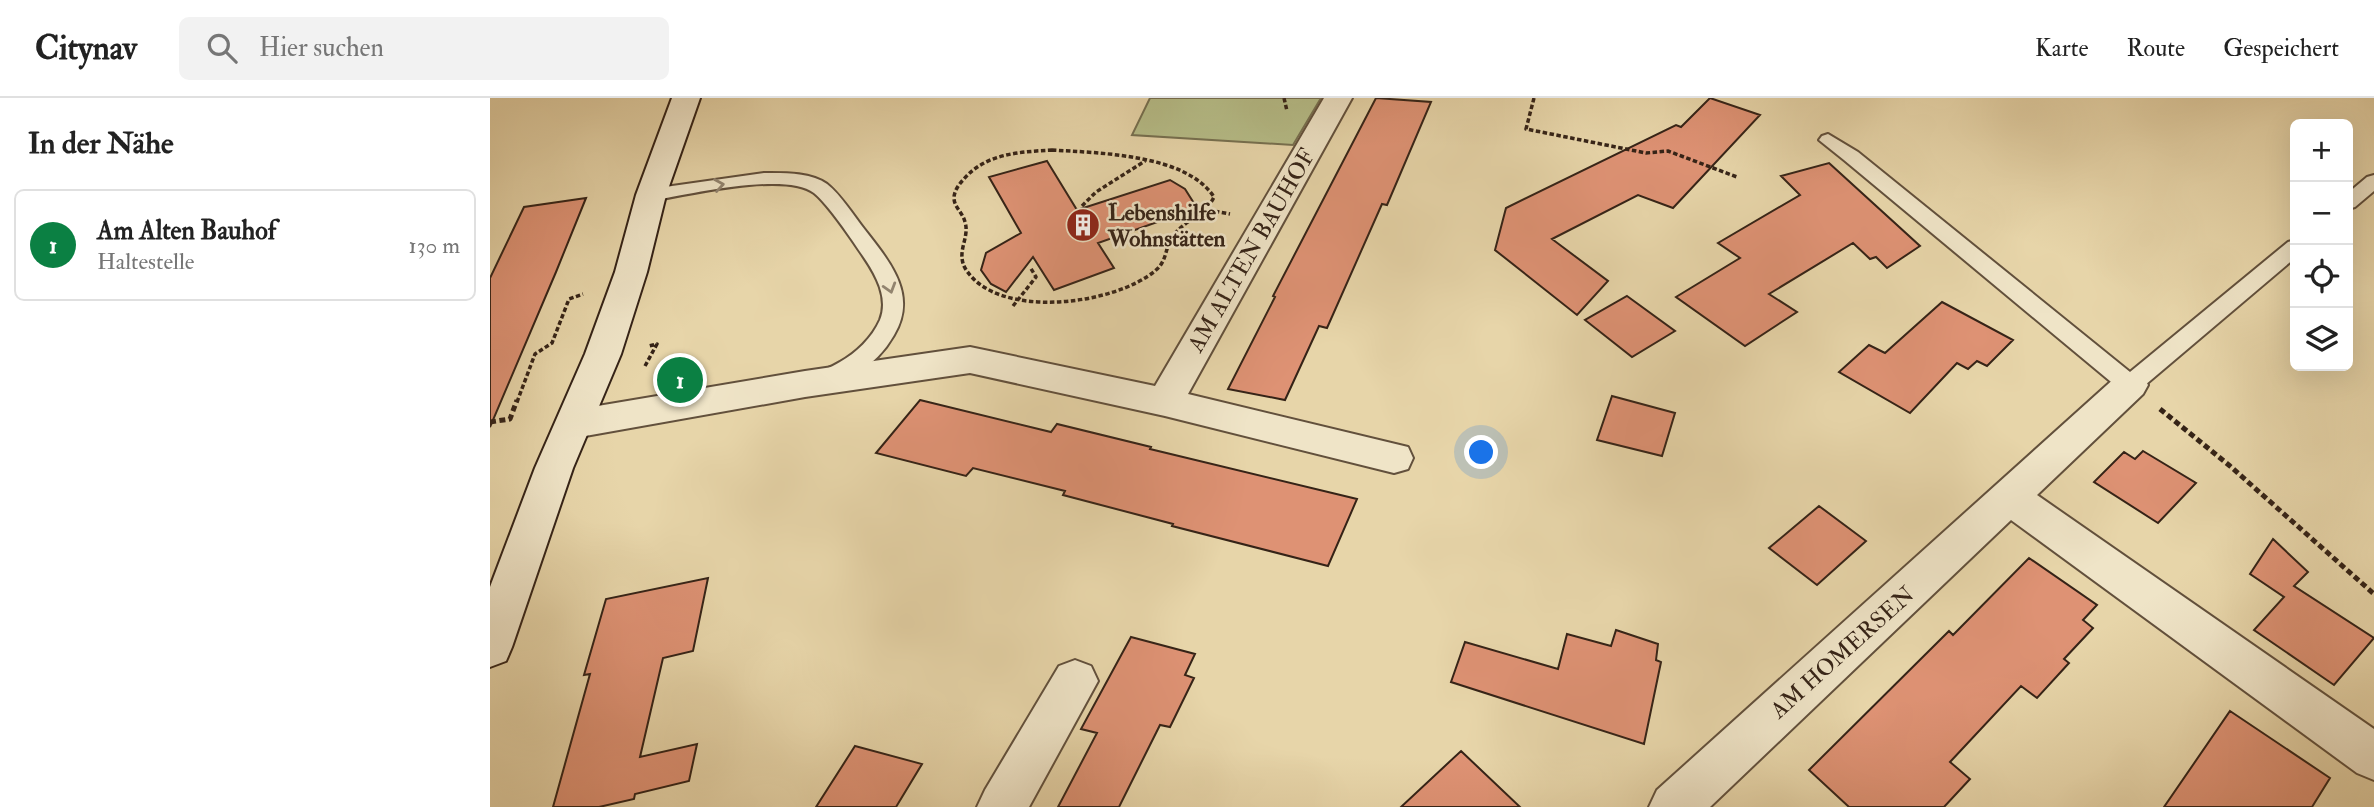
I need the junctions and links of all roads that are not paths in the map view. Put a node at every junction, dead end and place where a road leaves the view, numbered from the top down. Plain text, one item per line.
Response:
1 (687, 98) edge
2 (1338, 98) edge
3 (1828, 140) dead end
4 (2374, 181) edge
5 (651, 195) junction
6 (2353, 199) edge
7 (2290, 251) edge
8 (805, 384) junction
9 (2130, 385) junction
10 (1165, 401) junction
11 (574, 424) junction
12 (1394, 458) dead end
13 (2009, 497) junction
14 (490, 647) edge
15 (1075, 681) dead end
16 (2374, 757) edge
17 (1002, 807) edge
18 (1674, 807) edge

1 - 5 street
2 - 10 street, AM ALTEN BAUHOF
3 - 9 lane
4 - 6 lane
5 -> 8 lane
5 - 11 street
7 - 9 lane, AM HOMERSEN
8 - 10 street
8 - 11 street
9 - 13 street, AM HOMERSEN
10 - 12 street
11 - 14 street
13 - 16 street
13 - 18 street, AM HOMERSEN
15 - 17 street

